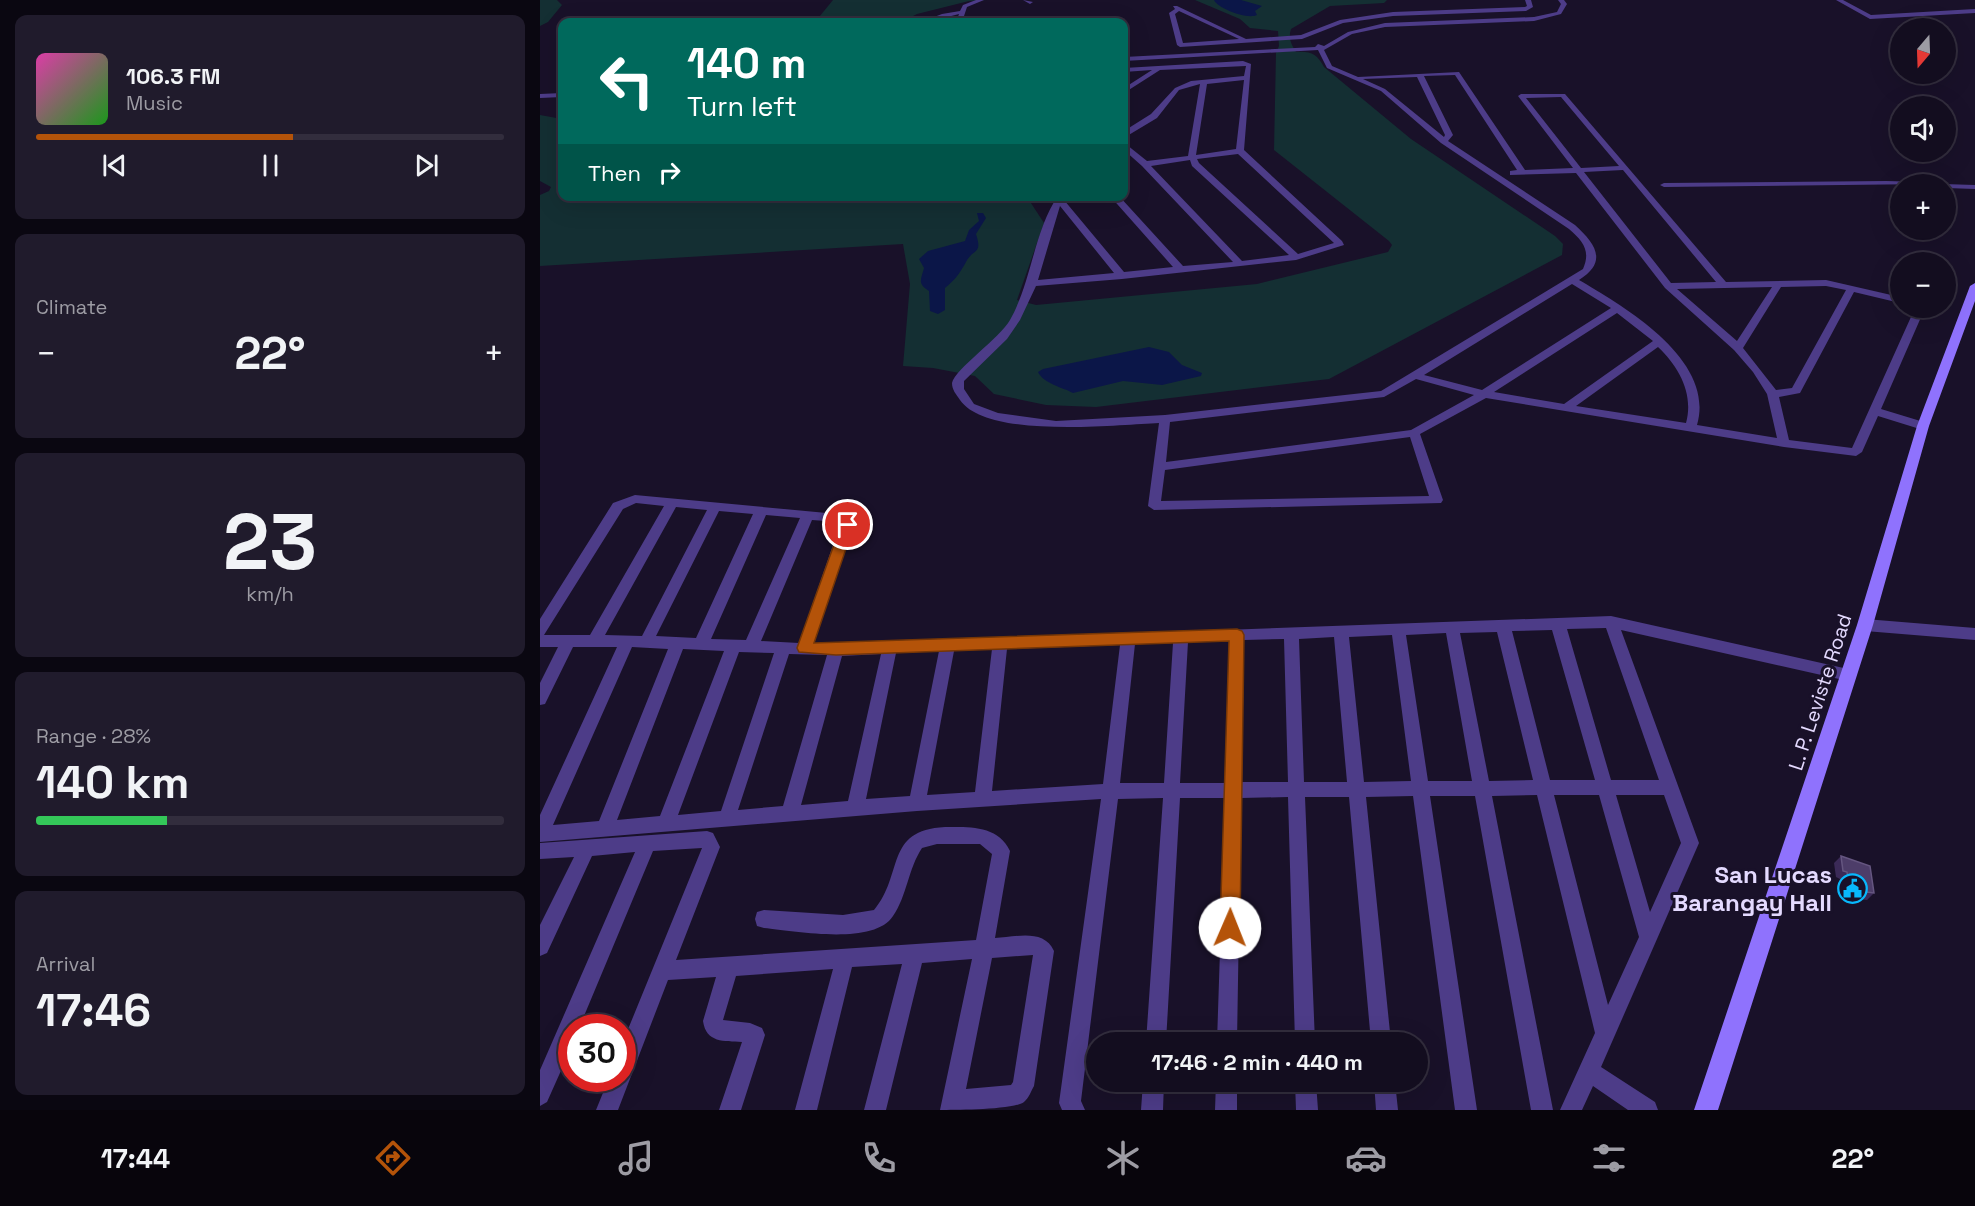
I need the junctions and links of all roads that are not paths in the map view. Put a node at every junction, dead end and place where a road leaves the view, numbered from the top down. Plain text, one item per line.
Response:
1 (981, 0) edge
2 (1528, 0) edge
3 (1553, 0) edge
4 (1561, 0) edge
5 (1839, 0) edge
6 (1975, 4) edge
7 (1940, 5) dead end
8 (1407, 8) junction
9 (1358, 11) dead end
10 (1975, 11) edge
11 (964, 12) junction
12 (1345, 12) dead end
13 (1920, 14) junction
14 (935, 18) edge
15 (961, 18) edge
16 (1929, 18) edge
17 (1342, 21) junction
18 (1247, 42) junction
19 (1321, 50) junction
20 (1128, 61) edge
21 (1128, 61) edge
22 (1159, 68) junction
23 (1128, 70) edge
24 (1419, 74) junction
25 (1353, 77) junction
26 (1248, 78) junction
27 (1204, 81) junction
28 (1128, 89) edge
29 (558, 94) edge
30 (540, 95) edge
31 (1128, 132) edge
32 (1444, 141) junction
33 (1128, 150) edge
34 (1240, 151) junction
35 (1192, 156) junction
36 (1145, 164) junction
37 (1624, 168) junction
38 (1577, 171) junction
39 (1522, 172) junction
40 (1493, 174) junction
41 (1890, 183) edge
42 (1664, 185) dead end
43 (1956, 186) edge
44 (1975, 187) edge
45 (1060, 201) edge
46 (1064, 201) edge
47 (1119, 201) edge
48 (1296, 256) junction
49 (1240, 264) junction
50 (1181, 270) junction
51 (1122, 276) junction
52 (1573, 281) junction
53 (1032, 283) junction
54 (1779, 283) junction
55 (1723, 284) junction
56 (1668, 286) junction
57 (1975, 286) edge
58 (1852, 288) junction
59 (1890, 298) edge
60 (1618, 308) junction
61 (1916, 318) edge
62 (1658, 342) junction
63 (1738, 348) junction
64 (1416, 376) junction
65 (1484, 394) junction
66 (1773, 394) junction
67 (1567, 407) junction
68 (1874, 411) junction
69 (1165, 419) junction
70 (1923, 426) junction
71 (1690, 428) junction
72 (1414, 433) junction
73 (1784, 443) junction
74 (1159, 467) junction
75 (672, 502) junction
76 (716, 506) junction
77 (761, 512) junction
78 (808, 514) junction
79 (1611, 622) junction
80 (1558, 624) junction
81 (1865, 625) junction
82 (1503, 626) junction
83 (1452, 627) junction
84 (1398, 629) junction
85 (540, 631) edge
86 (1341, 632) junction
87 (1291, 633) junction
88 (1975, 634) edge
89 (1237, 635) junction
90 (1181, 637) junction
91 (1128, 639) junction
92 (540, 641) edge
93 (568, 641) junction
94 (594, 641) junction
95 (627, 641) junction
96 (646, 642) junction
97 (678, 643) junction
98 (701, 644) junction
99 (1000, 644) junction
100 (734, 645) junction
101 (948, 645) junction
102 (751, 646) junction
103 (784, 647) junction
104 (804, 648) junction
105 (891, 648) junction
106 (836, 650) junction
107 (1848, 675) junction
108 (540, 699) edge
109 (1605, 787) junction
110 (1670, 787) junction
111 (1482, 788) junction
112 (1544, 788) junction
113 (1356, 789) junction
114 (1421, 789) junction
115 (1172, 790) junction
116 (1233, 790) junction
117 (1296, 790) junction
118 (1112, 791) junction
119 (983, 799) junction
120 (917, 803) junction
121 (855, 809) junction
122 (790, 813) junction
123 (727, 818) junction
124 (666, 824) junction
125 (605, 828) junction
126 (540, 834) edge
127 (648, 843) junction
128 (587, 848) junction
129 (540, 851) edge
130 (764, 920) dead end
131 (1648, 937) junction
132 (540, 946) edge
133 (984, 949) junction
134 (914, 954) junction
135 (845, 958) junction
136 (729, 966) junction
137 (662, 970) junction
138 (1157, 1032) edge
139 (1227, 1032) edge
140 (1305, 1032) edge
141 (1380, 1032) edge
142 (1605, 1033) junction
143 (636, 1036) edge
144 (1589, 1071) junction
145 (614, 1092) edge
146 (1153, 1092) edge
147 (1227, 1092) edge
148 (1306, 1092) edge
149 (1386, 1092) edge
150 (540, 1095) edge
151 (952, 1105) edge
152 (607, 1110) edge
153 (730, 1110) edge
154 (806, 1110) edge
155 (875, 1110) edge
156 (1074, 1110) edge
157 (1152, 1110) edge
158 (1226, 1110) edge
159 (1307, 1110) edge
160 (1388, 1110) edge
161 (1466, 1110) edge
162 (1542, 1110) edge
163 (1571, 1110) edge
164 (1647, 1110) edge
165 (1706, 1110) edge

1 - 11 street
2 - 8 street
3 - 19 street
4 - 19 street
5 - 13 street
6 - 7 street
8 - 9 street
8 - 17 street
10 - 13 street
11 - 14 street
11 - 15 street
12 - 17 street
13 - 16 street
17 - 18 street
18 - 18 street
19 - 20 street
19 - 21 street
19 - 25 street
22 - 23 street
22 - 26 street
22 - 28 street
24 - 25 street
24 - 32 street
24 - 39 street
25 - 32 street
26 - 27 street
26 - 34 street
27 - 31 street
27 - 35 street
29 - 30 street
32 - 40 street
33 - 36 street
34 - 35 street
34 - 48 street
35 - 36 street
35 - 48 street
36 - 49 street
37 - 38 street
37 - 38 street
37 - 55 street
38 - 39 street
38 - 56 street
39 - 40 street
40 - 52 street
41 - 42 street
43 - 44 street
45 - 53 street
46 - 51 street
47 - 50 street
48 - 49 street
49 - 50 street
50 - 51 street
51 - 53 street
52 - 60 street
52 - 64 street
53 - 69 street
54 - 55 street
54 - 58 street
54 - 63 street
55 - 56 street
56 - 63 street
57 - 70 main road, L. P. Leviste Road
58 - 59 street
58 - 66 street
60 - 62 street
60 - 65 street
61 - 68 street
62 - 67 street
62 - 71 street
63 - 66 street
64 - 65 street
64 - 69 street
65 - 67 street
65 - 72 street
66 - 73 street
67 - 71 street
68 - 70 street
68 - 73 street
69 - 74 street
70 - 81 main road, L. P. Leviste Road
71 - 73 street
72 - 74 street
72 - 74 street
75 - 76 street
75 - 85 street
75 - 94 street
76 - 77 street
76 - 96 street
77 - 78 street
77 - 98 street
78 - 102 street
78 - 104 street
79 - 80 street
79 - 107 street
79 - 110 street
80 - 82 street
80 - 109 street
81 - 88 street
81 - 107 main road, L. P. Leviste Road
82 - 83 street
82 - 112 street
83 - 84 street
83 - 111 street
84 - 86 street
84 - 114 street
86 - 87 street
86 - 113 street
87 - 89 street
87 - 117 street
89 - 90 street
89 - 116 street
90 - 91 street
90 - 115 street
91 - 99 street
91 - 118 street
92 - 93 street
93 - 94 street
93 - 108 street
94 - 95 street
95 - 96 street
95 - 126 street
96 - 97 street
97 - 98 street
97 - 125 street
98 - 100 street
99 - 101 street
99 - 119 street
100 - 102 street
100 - 124 street
101 - 105 street
101 - 120 street
102 - 103 street
103 - 104 street
103 - 123 street
104 - 106 street
105 - 106 street
105 - 121 street
106 - 122 street
107 - 165 main road, L. P. Leviste Road
109 - 110 street
109 - 112 street
109 - 131 street
110 - 131 street
111 - 112 street
111 - 114 street
111 - 162 street
112 - 142 street
113 - 114 street
113 - 117 street
113 - 141 street
114 - 161 street
115 - 116 street
115 - 118 street
115 - 138 street
116 - 117 street
116 - 139 street
117 - 140 street
118 - 119 street
118 - 156 street
119 - 120 street
120 - 121 street
121 - 122 street
122 - 123 street
123 - 124 street
124 - 125 street
125 - 126 street
127 - 128 street
127 - 137 street
127 - 150 street
128 - 129 street
128 - 132 street
130 - 133 street
131 - 142 street
133 - 134 street
133 - 151 street
133 - 151 street
134 - 135 street
134 - 155 street
135 - 136 street
135 - 154 street
136 - 137 street
136 - 153 street
137 - 143 street
142 - 144 street
144 - 163 street
144 - 164 street
145 - 152 street
146 - 157 street
147 - 158 street
148 - 159 street
149 - 160 street

